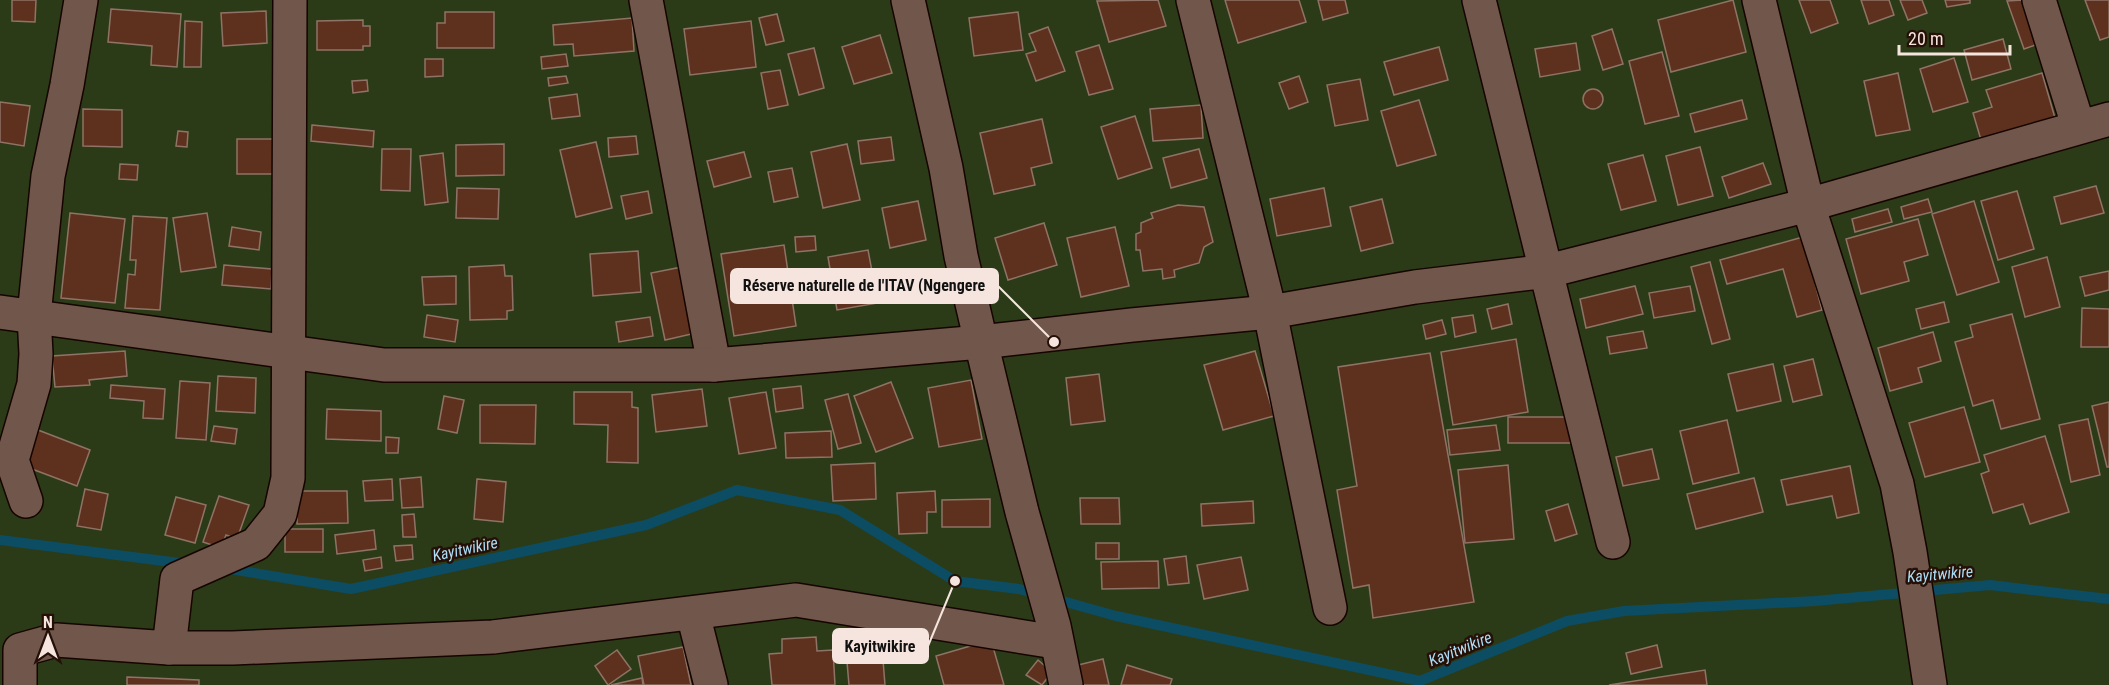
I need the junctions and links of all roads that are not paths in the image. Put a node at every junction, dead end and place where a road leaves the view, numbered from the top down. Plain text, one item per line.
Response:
1 (81, 0) edge
2 (290, 0) edge
3 (646, 0) edge
4 (908, 0) edge
5 (1192, 0) edge
6 (1479, 0) edge
7 (1759, 0) edge
8 (2039, 0) edge
9 (2100, 127) edge
10 (1808, 205) junction
11 (1548, 271) junction
12 (0, 312) edge
13 (1270, 312) junction
14 (34, 316) junction
15 (981, 342) junction
16 (288, 353) junction
17 (714, 366) junction
18 (26, 501) dead end
19 (1613, 542) dead end
20 (1330, 608) dead end
21 (693, 614) junction
22 (1054, 634) junction
23 (169, 648) junction
24 (10, 650) edge
25 (20, 685) edge
26 (711, 685) edge
27 (1066, 685) edge
28 (1930, 685) edge

1 - 14 street
2 - 16 street
3 - 17 street
4 - 15 street
5 - 13 street
6 - 11 street
7 - 10 street
8 - 9 street
9 - 10 street
10 - 11 street
10 - 28 street
11 - 13 street
11 - 19 street
12 - 14 street
13 - 15 street
13 - 20 street
14 - 16 street
14 - 18 street
15 - 17 street
15 - 22 street
16 - 17 street
16 - 23 street
21 - 22 street
21 - 23 street
21 - 26 street
22 - 27 street
23 - 24 street
24 - 25 street

